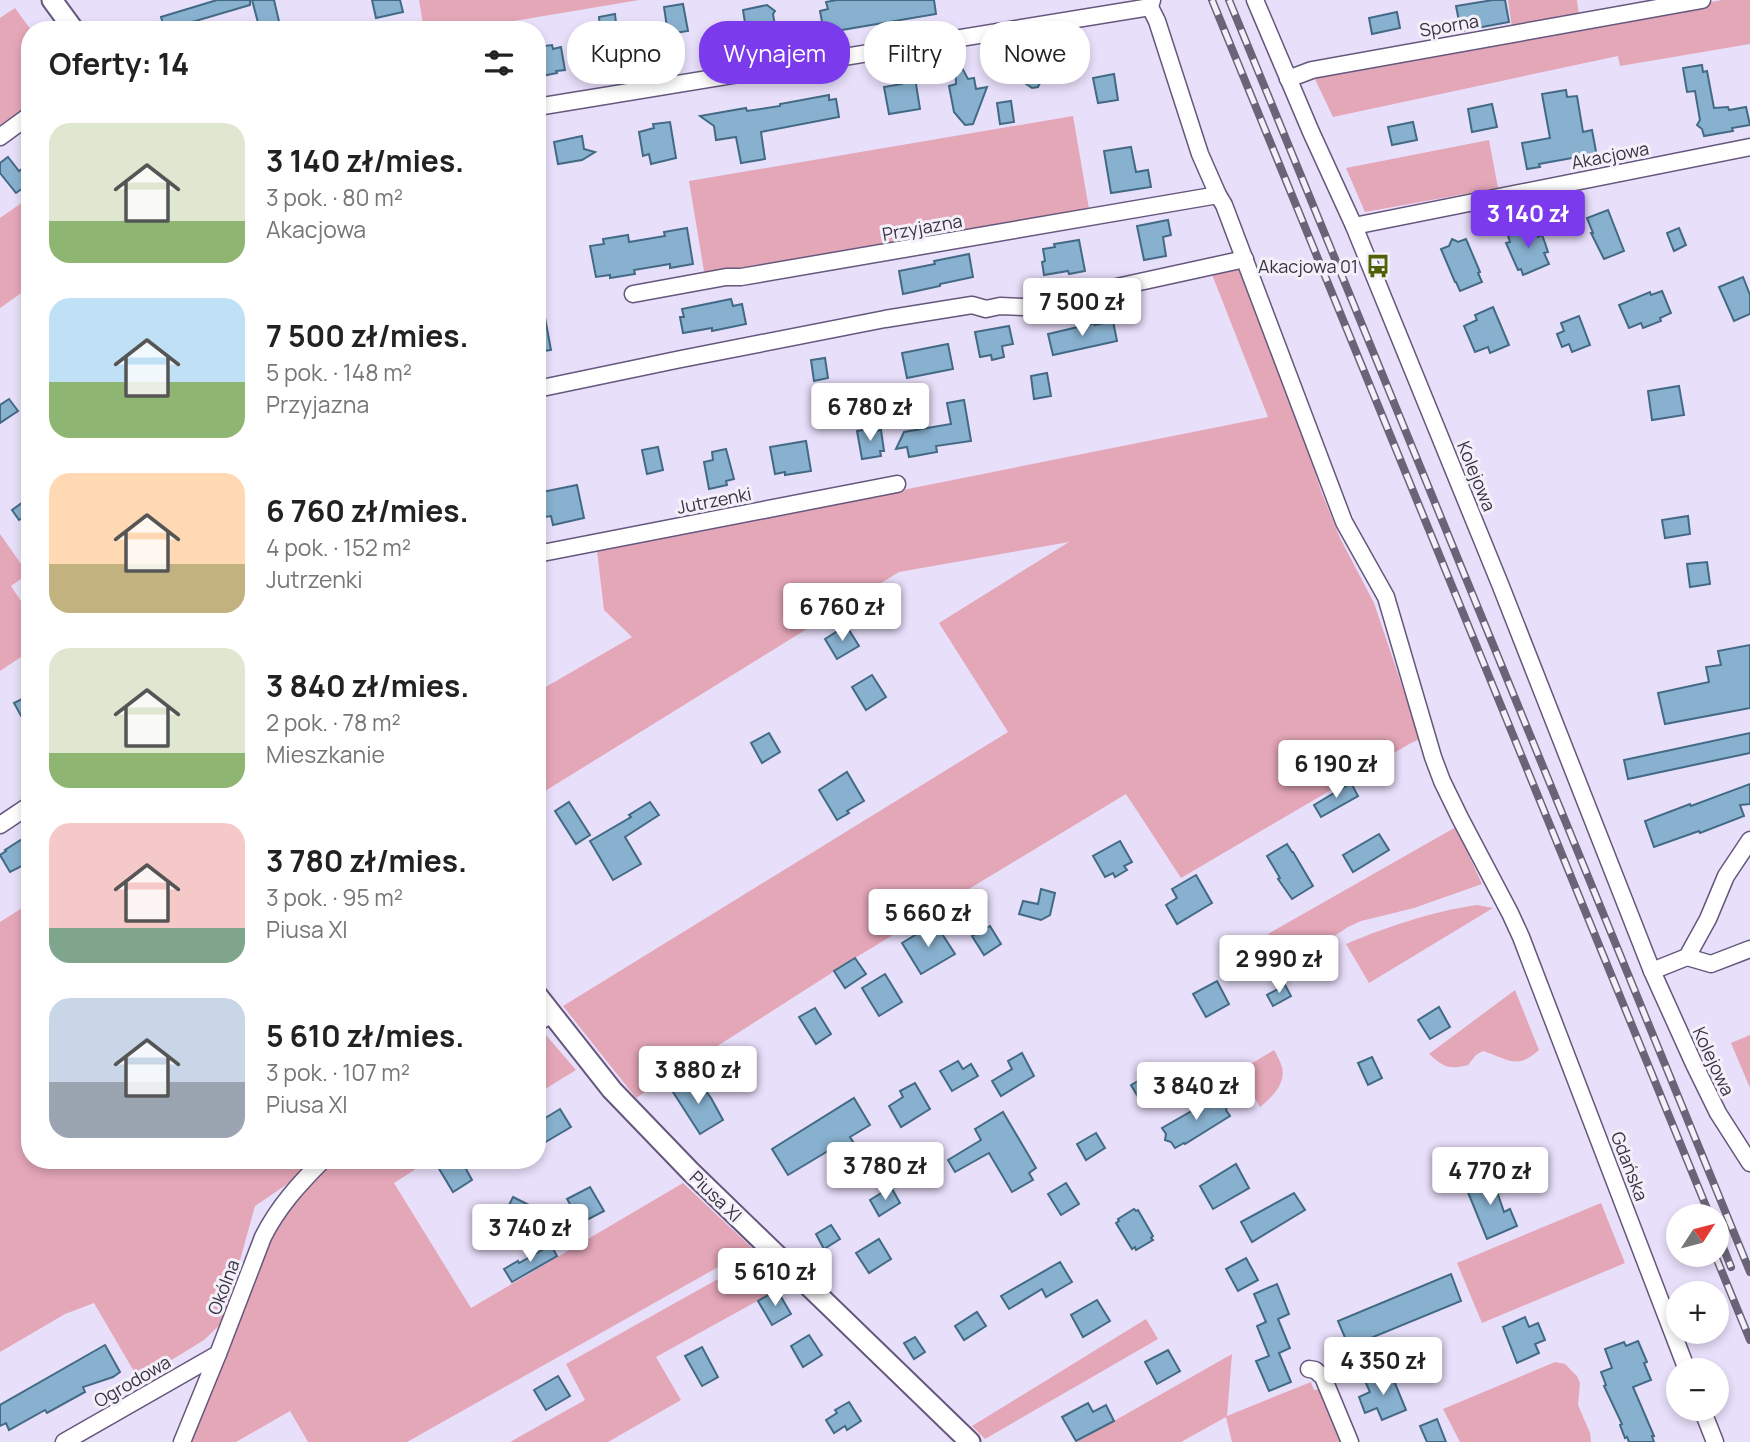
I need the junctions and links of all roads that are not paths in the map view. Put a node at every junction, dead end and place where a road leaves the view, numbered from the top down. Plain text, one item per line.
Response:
1 (52, 0) edge
2 (1255, 0) edge
3 (1702, 0) edge
4 (1151, 3) edge
5 (67, 21) edge
6 (1288, 79) junction
7 (546, 105) edge
8 (21, 122) edge
9 (0, 137) edge
10 (1750, 147) edge
11 (1218, 195) junction
12 (1354, 226) junction
13 (1245, 259) junction
14 (633, 294) dead end
15 (546, 388) edge
16 (897, 484) dead end
17 (546, 552) edge
18 (21, 811) edge
19 (0, 825) edge
20 (1750, 840) edge
21 (1750, 949) edge
22 (1687, 957) junction
23 (1652, 971) junction
24 (546, 1019) edge
25 (1750, 1163) edge
26 (314, 1169) edge
27 (218, 1354) junction
28 (1682, 1358) edge
29 (1309, 1369) dead end
30 (1707, 1421) edge
31 (64, 1442) edge
32 (182, 1442) edge
33 (970, 1442) edge
34 (1350, 1442) edge
35 (1716, 1442) edge

1 - 5 street
2 - 6 street, Kolejowa
3 - 6 street, Sporna
4 - 7 street
4 - 11 street
6 - 12 street, Kolejowa
8 - 9 street
10 - 12 street, Akacjowa
11 - 13 street
11 - 14 street, Przyjazna
12 - 23 street, Kolejowa
13 - 15 street
13 - 28 street, Gdańska
16 - 17 street, Jutrzenki
18 - 19 street
20 - 22 street
21 - 22 street
22 - 23 street
23 - 25 street, Kolejowa
24 - 33 street, Piusa XI
26 - 27 street, Okólna
27 - 31 street, Ogrodowa
27 - 32 street, Okólna
29 - 34 street
30 - 35 street

